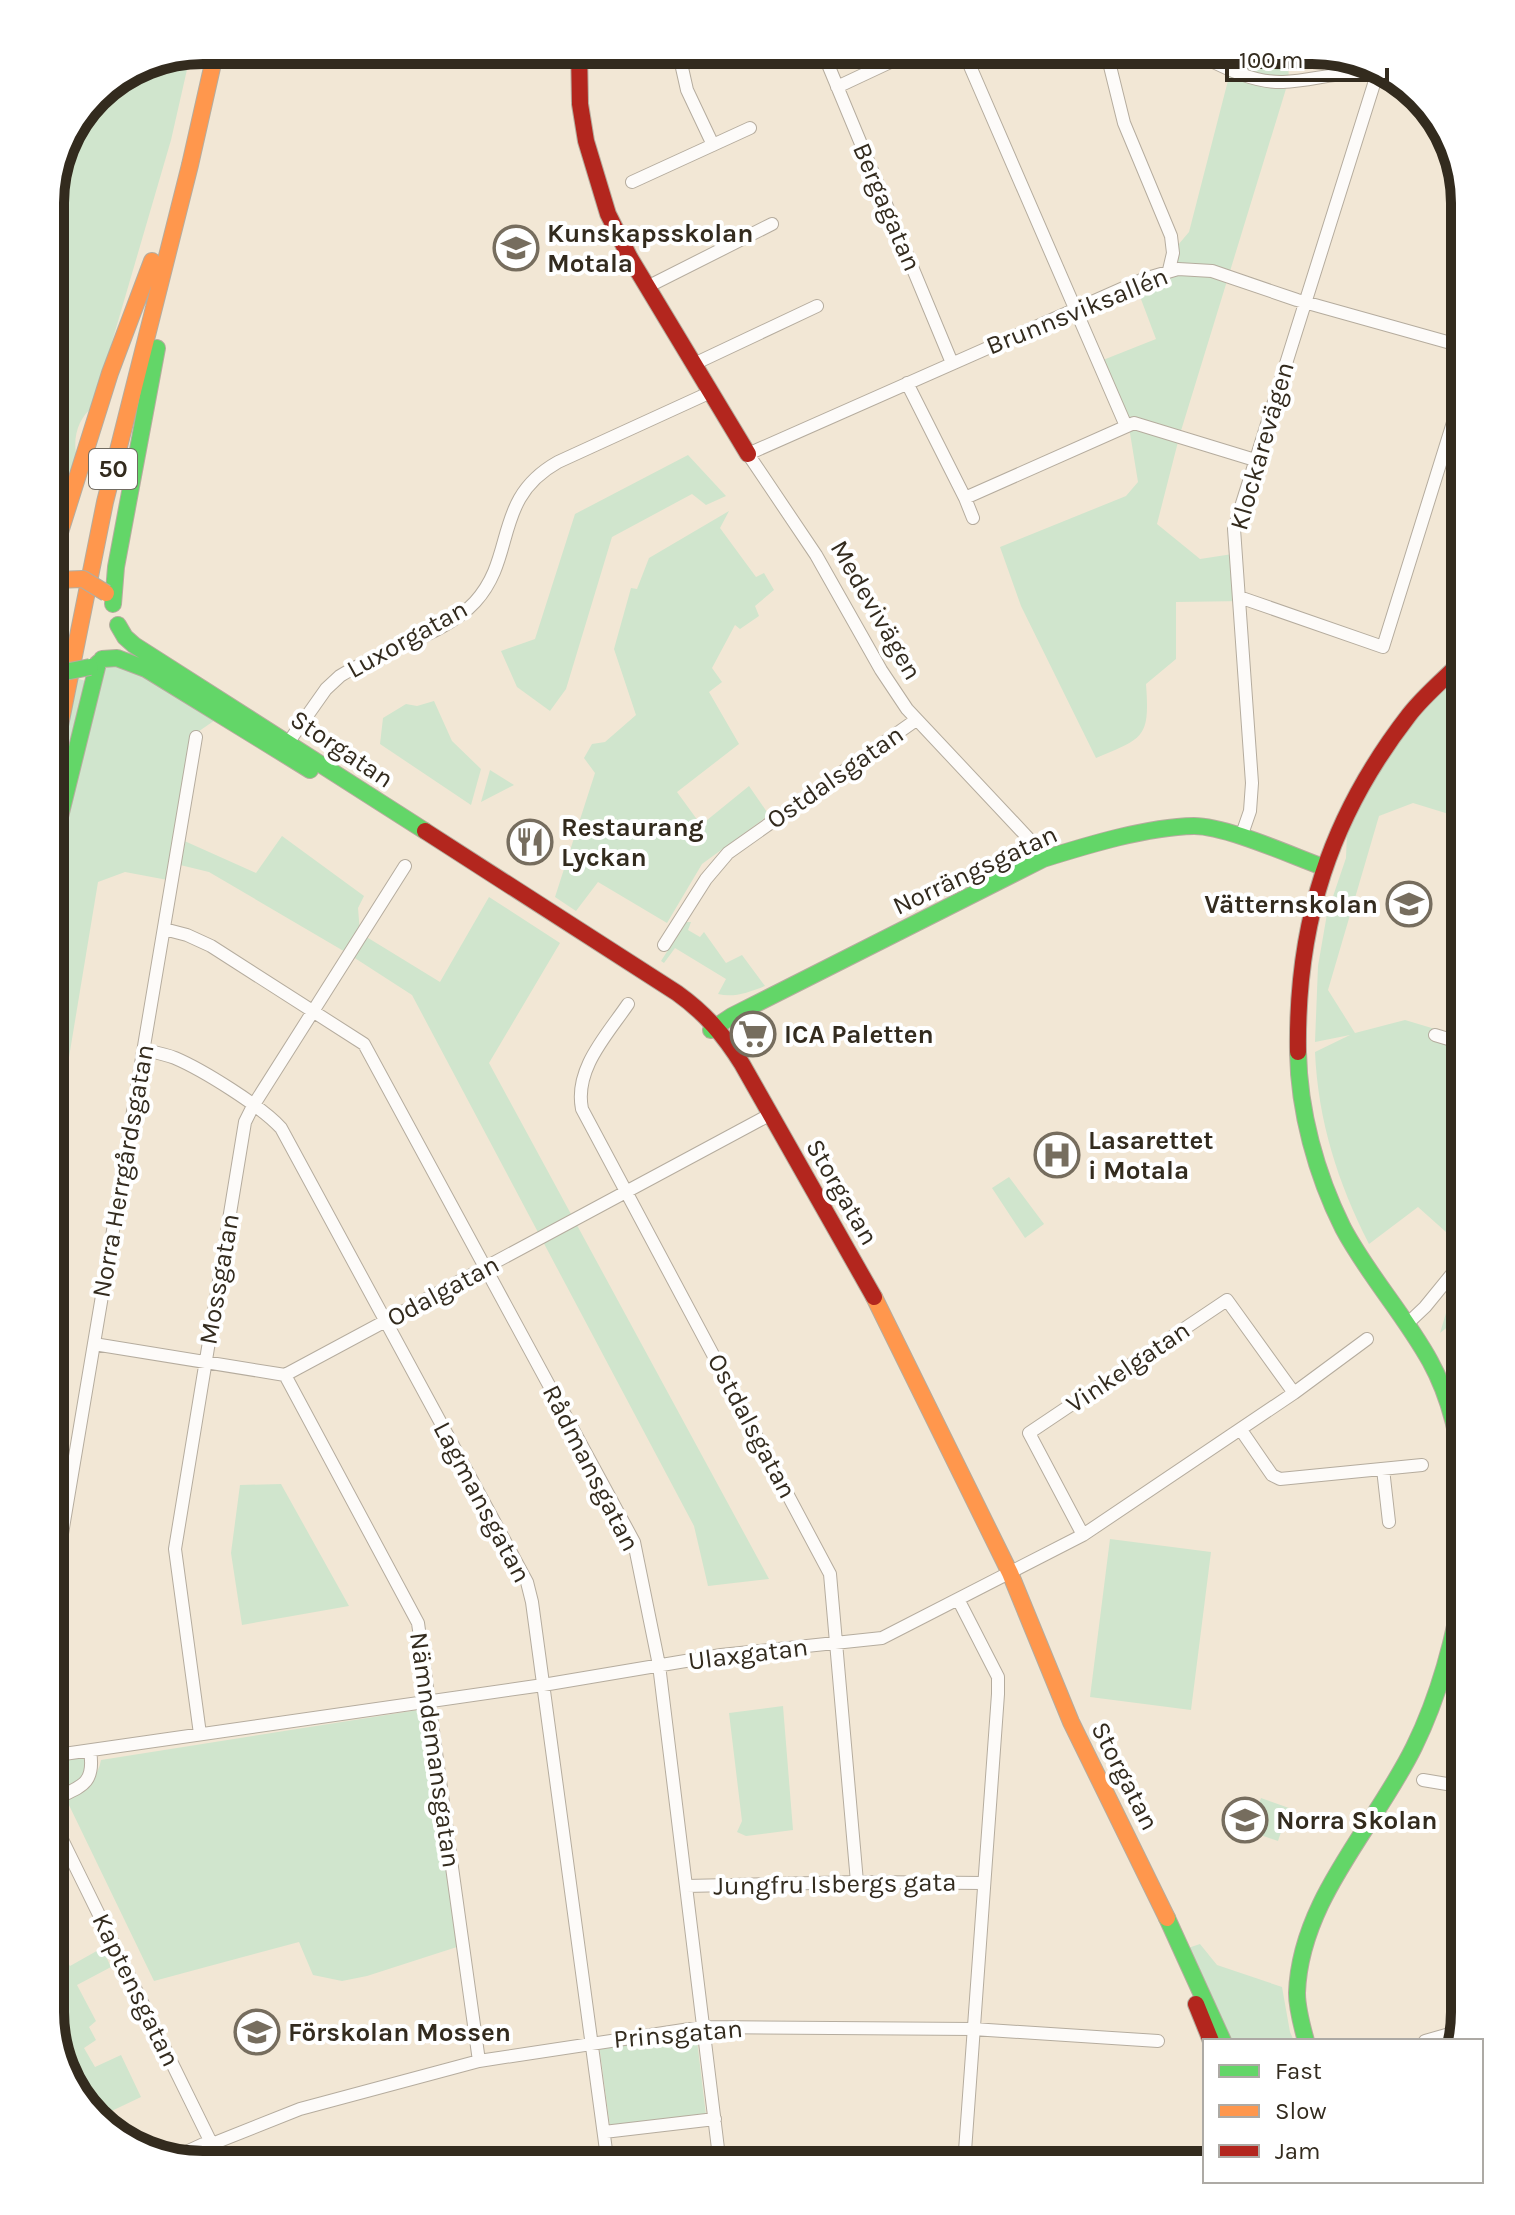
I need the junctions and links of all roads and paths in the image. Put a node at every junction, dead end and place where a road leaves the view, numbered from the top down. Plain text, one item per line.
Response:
1 (199, 64) edge
2 (213, 64) edge
3 (579, 64) edge
4 (681, 64) edge
5 (828, 64) edge
6 (886, 64) edge
7 (969, 64) edge
8 (1109, 64) edge
9 (1220, 64) edge
10 (1359, 72) edge
11 (1375, 80) edge
12 (837, 87) junction
13 (750, 128) dead end
14 (713, 145) junction
15 (190, 165) junction
16 (632, 182) dead end
17 (772, 224) dead end
18 (152, 261) junction
19 (1169, 270) junction
20 (647, 287) junction
21 (1305, 303) junction
22 (817, 306) dead end
23 (1077, 308) junction
24 (1451, 343) edge
25 (952, 363) junction
26 (694, 364) junction
27 (907, 383) junction
28 (711, 392) junction
29 (1126, 426) junction
30 (1451, 429) edge
31 (748, 454) junction
32 (1255, 460) junction
33 (965, 498) junction
34 (973, 518) dead end
35 (64, 532) edge
36 (64, 576) edge
37 (1239, 597) junction
38 (110, 599) junction
39 (118, 625) junction
40 (64, 637) edge
41 (97, 663) junction
42 (64, 670) edge
43 (1451, 672) edge
44 (64, 706) edge
45 (916, 720) junction
46 (196, 737) dead end
47 (285, 747) junction
48 (64, 799) edge
49 (1241, 837) junction
50 (1043, 859) junction
51 (405, 866) dead end
52 (1323, 867) junction
53 (164, 929) junction
54 (664, 945) dead end
55 (628, 1004) dead end
56 (314, 1010) junction
57 (713, 1028) junction
58 (1435, 1035) dead end
59 (1451, 1040) edge
60 (144, 1050) junction
61 (253, 1106) junction
62 (767, 1116) junction
63 (626, 1192) junction
64 (486, 1268) junction
65 (1451, 1274) edge
66 (386, 1321) junction
67 (1407, 1324) junction
68 (1367, 1339) dead end
69 (94, 1344) junction
70 (205, 1362) junction
71 (285, 1375) junction
72 (1451, 1380) edge
73 (1441, 1384) junction
74 (1294, 1393) junction
75 (1451, 1415) edge
76 (1241, 1430) junction
77 (1422, 1465) dead end
78 (1383, 1469) junction
79 (64, 1522) edge
80 (1389, 1522) dead end
81 (1083, 1535) junction
82 (1007, 1575) junction
83 (959, 1601) junction
84 (838, 1644) junction
85 (1451, 1647) edge
86 (659, 1665) junction
87 (543, 1685) junction
88 (429, 1701) junction
89 (200, 1734) junction
90 (90, 1751) junction
91 (64, 1754) edge
92 (1423, 1780) dead end
93 (1451, 1785) edge
94 (64, 1793) edge
95 (64, 1843) edge
96 (857, 1882) junction
97 (984, 1883) junction
98 (686, 1886) junction
99 (703, 2027) junction
100 (973, 2029) junction
101 (1210, 2039) edge
102 (1222, 2039) edge
103 (1306, 2039) edge
104 (1158, 2041) dead end
105 (592, 2042) junction
106 (479, 2061) junction
107 (715, 2119) junction
108 (604, 2132) junction
109 (211, 2142) junction
110 (191, 2150) edge
111 (215, 2151) edge
112 (606, 2151) edge
113 (718, 2151) edge
114 (965, 2151) edge

1 - 18 main road, 50
2 - 15 main road, 50
3 - 20 main road, Medevivägen
4 - 14 street
5 - 12 street, Bergagatan
6 - 12 street
7 - 23 street
8 - 19 street
9 - 10 street
11 - 21 street, Klockarevägen
12 - 25 street, Bergagatan
13 - 14 street
14 - 16 street
15 - 38 main road
15 - 44 main road, 50
17 - 20 street
18 - 35 main road
18 - 40 main road, 50
19 - 21 street, Brunnsviksallén
19 - 23 street, Brunnsviksallén
20 - 26 main road, Medevivägen
21 - 24 street, Brunnsviksallén
21 - 32 street, Klockarevägen
22 - 26 street
23 - 25 street, Brunnsviksallén
23 - 29 street
25 - 27 street, Brunnsviksallén
26 - 28 main road, Medevivägen
27 - 31 street, Brunnsviksallén
27 - 33 street
28 - 31 main road, Medevivägen
28 - 47 street, Luxorgatan
29 - 32 street
29 - 33 street
30 - 37 street
31 - 45 street, Medevivägen
32 - 37 street, Klockarevägen
33 - 34 street
36 - 38 main road, bridge
37 - 49 street, Klockarevägen
38 - 39 main road
39 - 41 main road
39 - 47 main road, Storgatan
41 - 42 main road, Storgatan, bridge
41 - 47 main road, Storgatan
41 - 48 main road
43 - 52 main road
45 - 50 street, Medevivägen
45 - 54 street, Ostdalsgatan
46 - 53 street, Norra Herrgårdsgatan
47 - 57 main road, Storgatan
49 - 50 main road, Norrängsgatan
49 - 52 main road, Norrängsgatan
50 - 57 main road, Norrängsgatan
51 - 56 street, Mossgatan
52 - 67 main road
53 - 56 street, Rådmansgatan
53 - 60 street, Norra Herrgårdsgatan
55 - 63 street, Ostdalsgatan
56 - 61 street, Mossgatan
56 - 64 street, Rådmansgatan
57 - 62 main road, Storgatan
58 - 59 street
60 - 61 street, Lagmansgatan
60 - 69 street, Norra Herrgårdsgatan
61 - 66 street, Lagmansgatan
61 - 70 street, Mossgatan
62 - 63 street, Odalgatan
62 - 82 main road, Storgatan
63 - 64 street, Odalgatan
63 - 84 street, Ostdalsgatan
64 - 66 street, Odalgatan
64 - 86 street, Rådmansgatan
65 - 67 street
66 - 71 street, Odalgatan
66 - 87 street, Lagmansgatan
67 - 73 main road
68 - 74 street, Ulaxgatan
69 - 70 street
69 - 79 street, Norra Herrgårdsgatan
70 - 71 street
70 - 89 street, Mossgatan
71 - 88 street, Nämndemansgatan
72 - 73 street
73 - 75 main road
74 - 76 street, Ulaxgatan
74 - 81 street, Vinkelgatan
76 - 78 street
76 - 81 street, Ulaxgatan
77 - 78 street
78 - 80 street
81 - 82 street, Ulaxgatan
82 - 83 street, Ulaxgatan
82 - 101 main road, Storgatan
82 - 102 main road, Storgatan
83 - 84 street, Ulaxgatan
83 - 97 street
84 - 86 street, Ulaxgatan
84 - 96 street, Ostdalsgatan
85 - 103 main road
86 - 87 street, Ulaxgatan
86 - 98 street, Rådmansgatan
87 - 88 street, Ulaxgatan
87 - 105 street, Lagmansgatan
88 - 89 street, Ulaxgatan
88 - 106 street, Nämndemansgatan
89 - 90 street, Ulaxgatan
90 - 91 street, Ulaxgatan
90 - 94 street
92 - 93 street
95 - 109 street, Kaptensgatan
96 - 97 street, Jungfru Isbergs gata
96 - 98 street, Jungfru Isbergs gata
97 - 100 street
98 - 99 street, Rådmansgatan
99 - 100 street, Prinsgatan
99 - 105 street, Prinsgatan
99 - 107 street, Rådmansgatan
100 - 104 street, Prinsgatan
100 - 114 street
105 - 106 street, Prinsgatan
105 - 108 street, Lagmansgatan
106 - 109 street, Prinsgatan
107 - 108 street
107 - 113 street, Rådmansgatan
108 - 112 street, Lagmansgatan
109 - 110 street, Prinsgatan
109 - 111 street, Kaptensgatan

